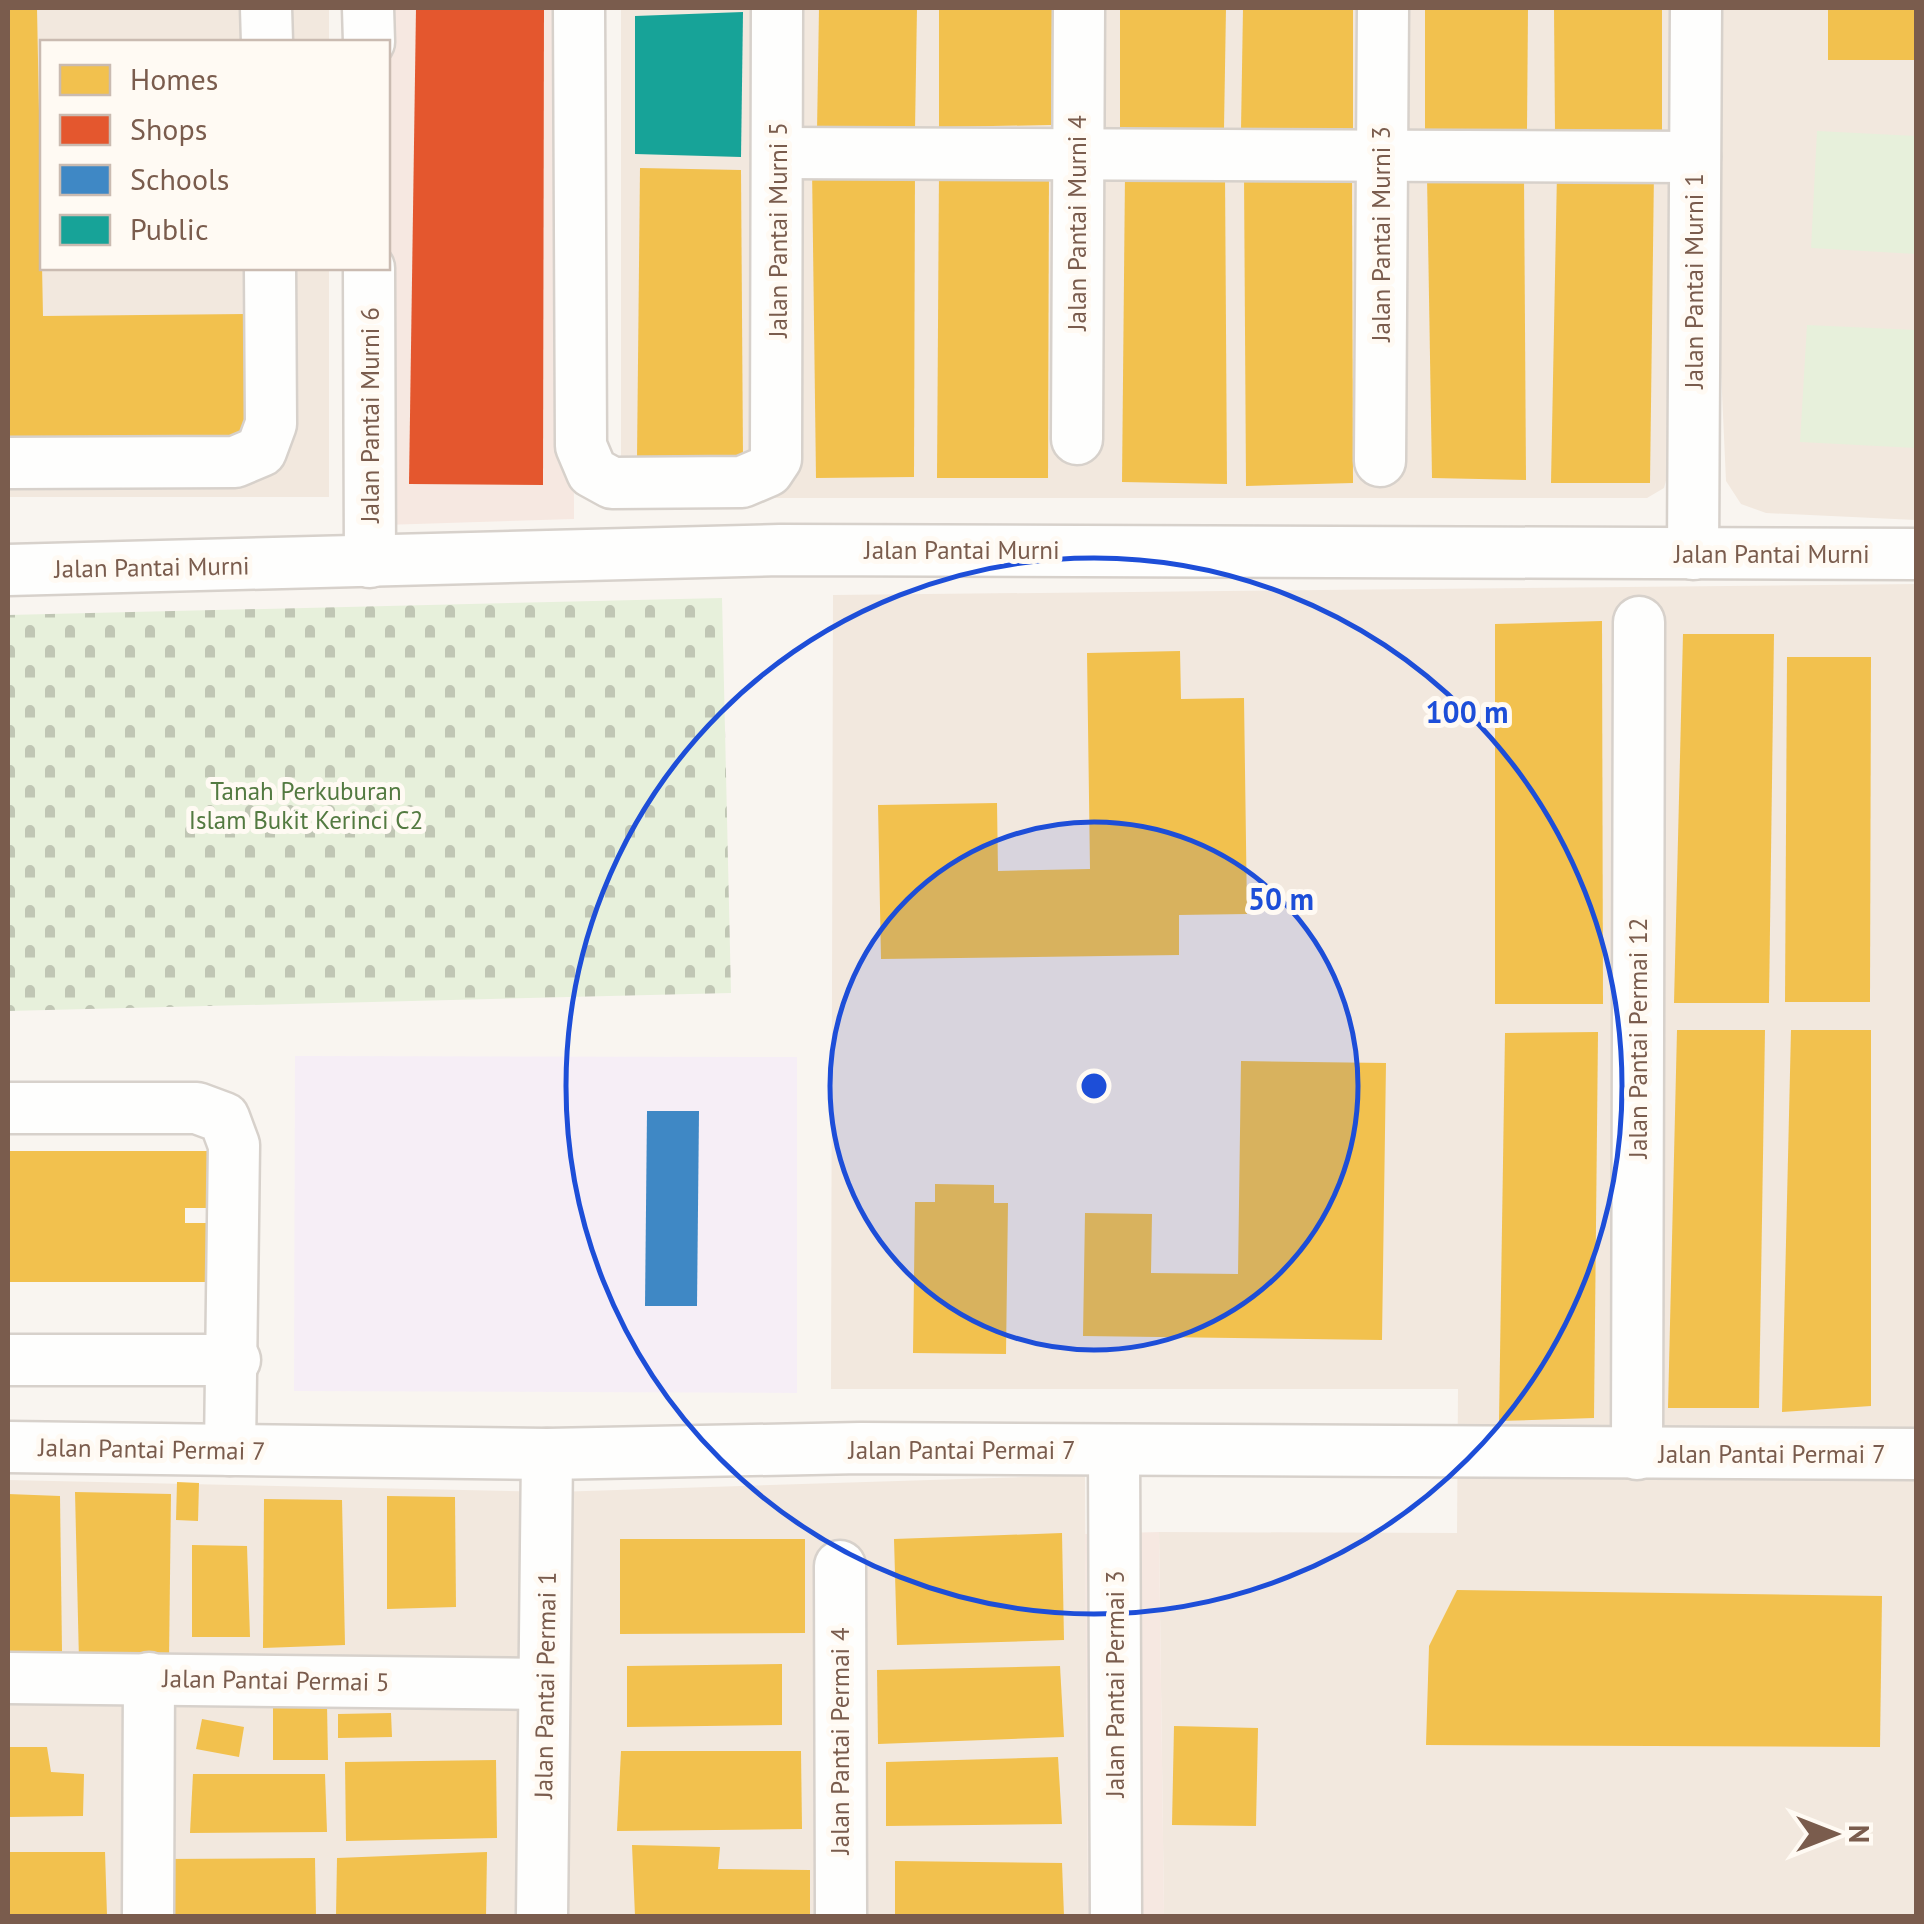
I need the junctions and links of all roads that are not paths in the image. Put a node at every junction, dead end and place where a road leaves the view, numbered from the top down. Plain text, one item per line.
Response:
1 (266, 8) edge
2 (368, 8) edge
3 (579, 8) edge
4 (777, 8) edge
5 (1079, 8) edge
6 (1384, 8) edge
7 (1696, 8) edge
8 (267, 40) edge
9 (368, 40) edge
10 (778, 152) junction
11 (1077, 152) junction
12 (1381, 154) junction
13 (1695, 157) junction
14 (270, 270) edge
15 (369, 270) edge
16 (1077, 439) dead end
17 (1380, 462) dead end
18 (8, 464) edge
19 (1693, 554) junction
20 (1916, 554) edge
21 (370, 562) junction
22 (8, 570) edge
23 (1640, 622) dead end
24 (8, 1108) edge
25 (8, 1360) edge
26 (235, 1360) junction
27 (8, 1447) edge
28 (230, 1450) junction
29 (1114, 1451) junction
30 (547, 1454) junction
31 (1636, 1454) junction
32 (1916, 1454) edge
33 (840, 1566) dead end
34 (8, 1678) edge
35 (149, 1678) junction
36 (544, 1684) junction
37 (148, 1916) edge
38 (542, 1916) edge
39 (841, 1916) edge
40 (1116, 1916) edge

1 - 8 street
2 - 9 street
3 - 10 street, Jalan Pantai Murni 5
4 - 10 street, Jalan Pantai Murni 5
5 - 11 street, Jalan Pantai Murni 4
6 - 12 street, Jalan Pantai Murni 3
7 - 13 street, Jalan Pantai Murni 1
10 - 11 street
11 - 12 street
11 - 16 street, Jalan Pantai Murni 4
12 - 13 street
12 - 17 street, Jalan Pantai Murni 3
13 - 19 street, Jalan Pantai Murni 1
14 - 18 street
15 - 21 street, Jalan Pantai Murni 6
19 - 20 street, Jalan Pantai Murni
19 - 21 street, Jalan Pantai Murni
21 - 22 street, Jalan Pantai Murni
23 - 31 street, Jalan Pantai Permai 12
24 - 26 street
25 - 26 street
26 - 28 street
27 - 28 street, Jalan Pantai Permai 7
28 - 30 street, Jalan Pantai Permai 7
29 - 30 street, Jalan Pantai Permai 7
29 - 31 street, Jalan Pantai Permai 7
29 - 40 street, Jalan Pantai Permai 3
30 - 36 street, Jalan Pantai Permai 1
31 - 32 street, Jalan Pantai Permai 7
33 - 39 street, Jalan Pantai Permai 4
34 - 35 street, Jalan Pantai Permai 5
35 - 36 street, Jalan Pantai Permai 5
35 - 37 street
36 - 38 street, Jalan Pantai Permai 1

